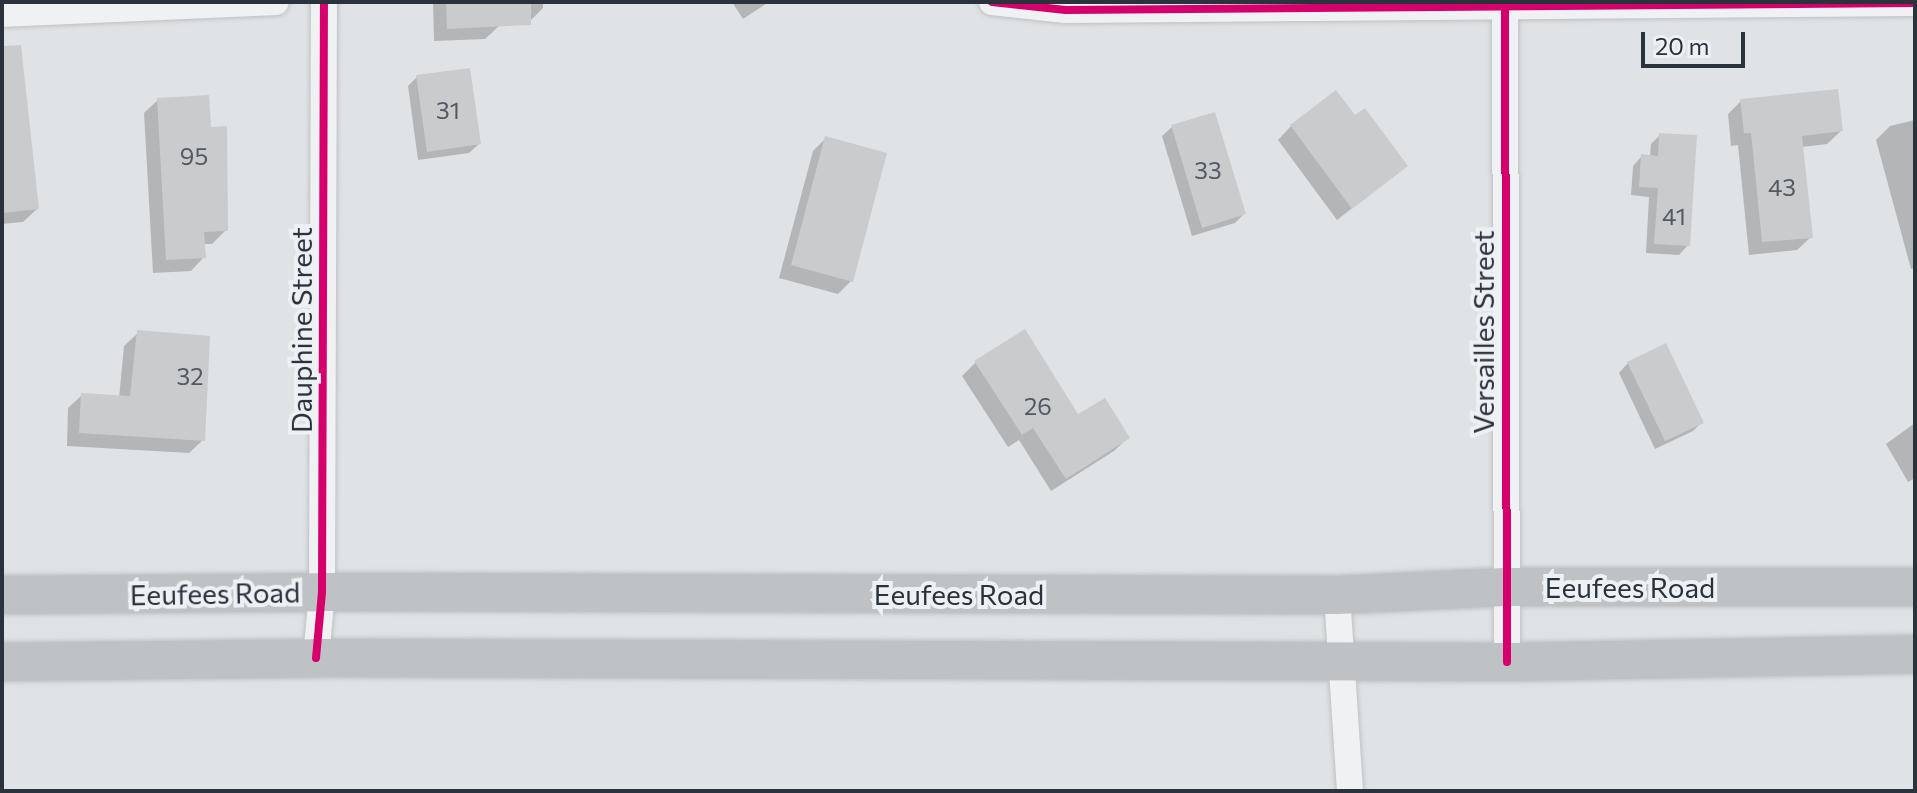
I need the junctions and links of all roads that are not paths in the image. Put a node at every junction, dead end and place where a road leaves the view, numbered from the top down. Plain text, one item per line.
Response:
1 (276, 2) edge
2 (324, 2) edge
3 (992, 2) edge
4 (1915, 3) edge
5 (1505, 4) edge
6 (2, 14) edge
7 (1505, 587) junction
8 (1915, 587) edge
9 (322, 592) junction
10 (2, 595) edge
11 (1337, 595) junction
12 (1915, 654) edge
13 (316, 658) junction
14 (2, 662) edge
15 (1343, 662) junction
16 (1507, 662) junction
17 (1350, 791) edge

1 - 6 street
2 - 9 street, Dauphine Street
3 - 5 street
4 - 5 street
5 - 7 street, Versailles Street
7 - 8 main road, Eeufees Road
7 - 11 main road, Eeufees Road
7 - 16 street, Versailles Street
9 - 10 main road, Eeufees Road
9 - 11 main road, Eeufees Road
9 - 13 street, Dauphine Street
11 - 15 street
12 - 16 main road
13 - 14 main road
13 - 15 main road
15 - 16 main road
15 - 17 street

